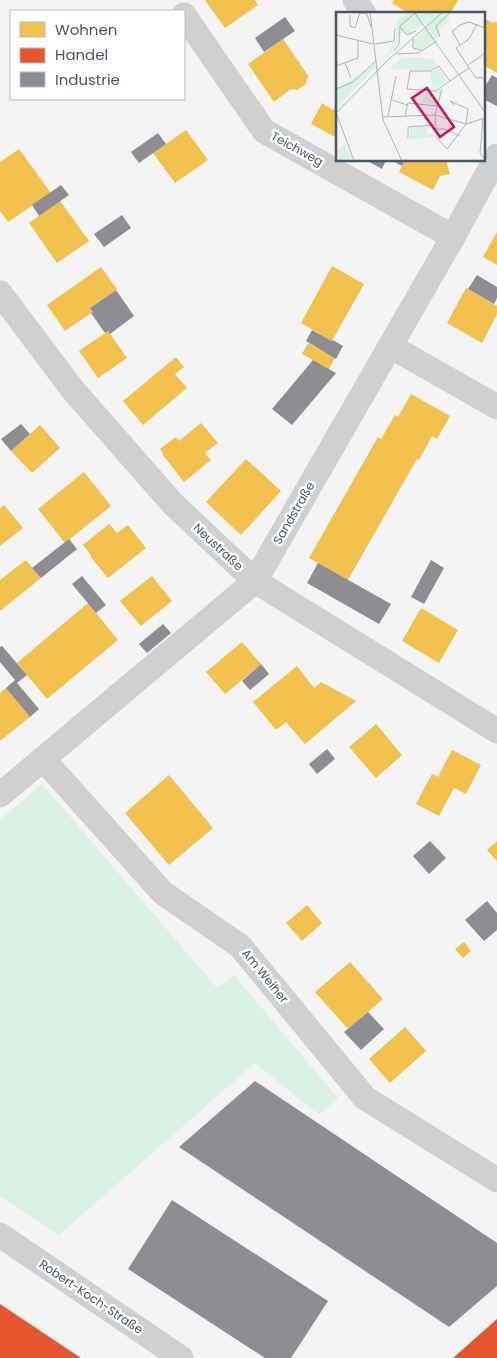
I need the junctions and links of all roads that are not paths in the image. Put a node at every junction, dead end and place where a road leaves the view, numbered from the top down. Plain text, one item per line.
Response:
1 (354, 0) edge
2 (363, 12) edge
3 (185, 16) edge
4 (497, 156) edge
5 (452, 237) junction
6 (0, 293) edge
7 (390, 346) junction
8 (497, 407) edge
9 (255, 581) junction
10 (497, 731) edge
11 (43, 759) junction
12 (0, 795) edge
13 (497, 1180) edge
14 (0, 1235) edge
15 (181, 1358) edge

1 - 2 street
3 - 5 street, Teichweg
4 - 5 street, Sandstraße
5 - 7 street, Sandstraße
6 - 9 street, Neustraße
7 - 8 street
7 - 9 street, Sandstraße
9 - 10 street, Neustraße
9 - 11 street, Sandstraße
11 - 12 street, Sandstraße
11 - 13 street, Am Weiher
14 - 15 street, Robert-Koch-Straße

